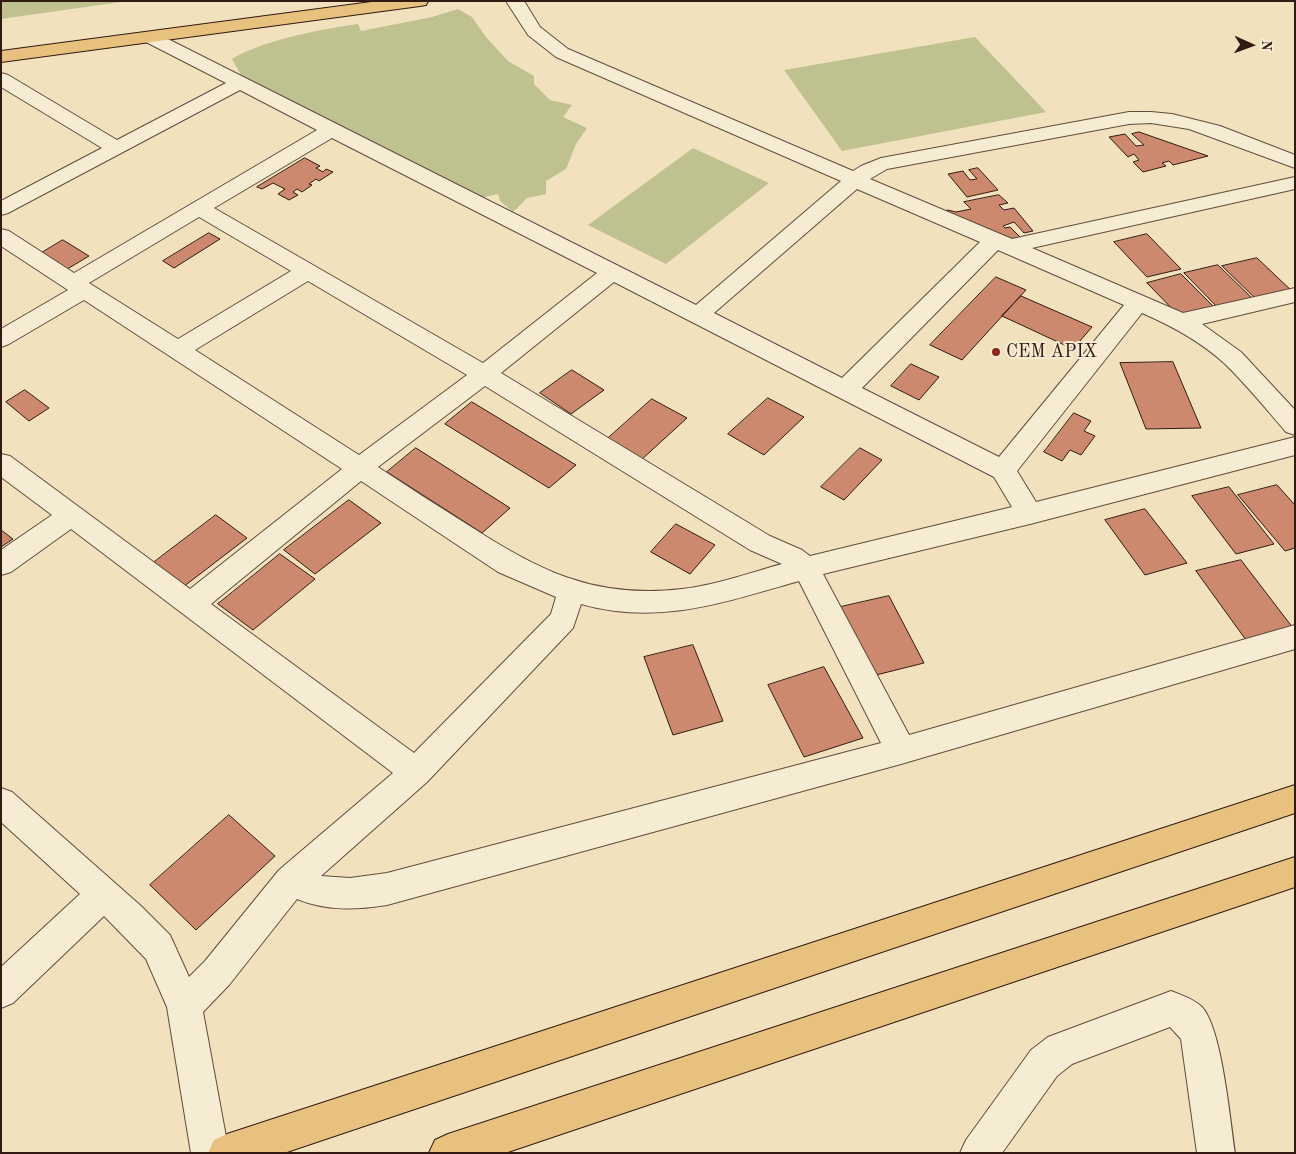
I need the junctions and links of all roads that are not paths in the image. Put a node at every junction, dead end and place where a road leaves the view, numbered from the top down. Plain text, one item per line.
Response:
1 (420, 1) edge
2 (515, 1) edge
3 (150, 37) junction
4 (1, 57) edge
5 (1, 79) edge
6 (240, 83) junction
7 (331, 130) junction
8 (117, 148) junction
9 (1295, 162) edge
10 (855, 180) junction
11 (1295, 183) edge
12 (1, 209) edge
13 (200, 209) junction
14 (1, 236) edge
15 (1001, 244) junction
16 (308, 270) junction
17 (613, 272) junction
18 (79, 286) junction
19 (1295, 296) edge
20 (1139, 302) junction
21 (698, 315) junction
22 (1, 320) edge
23 (1181, 321) junction
24 (28, 324) junction
25 (1, 340) edge
26 (178, 350) junction
27 (484, 374) junction
28 (845, 390) junction
29 (1295, 426) edge
30 (1295, 446) edge
31 (1, 463) edge
32 (360, 468) junction
33 (1003, 470) junction
34 (1030, 514) junction
35 (72, 515) junction
36 (1, 564) edge
37 (806, 568) junction
38 (571, 592) junction
39 (191, 604) junction
40 (1295, 637) edge
41 (901, 751) junction
42 (416, 772) junction
43 (1295, 800) edge
44 (1, 802) edge
45 (1295, 872) edge
46 (291, 881) junction
47 (103, 895) junction
48 (1, 991) edge
49 (184, 1006) junction
50 (210, 1153) edge
51 (227, 1153) edge
52 (448, 1153) edge
53 (980, 1153) edge
54 (1216, 1153) edge

1 - 3 main road
2 - 10 street
3 - 4 main road
3 - 6 street
5 - 8 street
6 - 7 street
6 - 8 street
7 - 13 street
7 - 17 street
8 - 12 street
9 - 10 street
10 - 15 street
10 - 21 street
11 - 15 street
13 - 16 street
13 - 18 street
14 - 18 street
15 - 20 street
15 - 28 street
16 - 26 street
16 - 27 street
17 - 21 street
17 - 27 street
18 - 24 street
18 - 26 street
19 - 23 street
20 - 23 street
20 - 33 street
21 - 28 street
22 - 24 street
23 - 29 street
24 - 25 street
26 - 32 street
27 - 32 street
27 - 37 street
28 - 33 street
30 - 34 street
31 - 35 street
32 - 38 street
32 - 39 street
33 - 34 street
34 - 37 street
35 - 36 street
35 - 39 street
37 - 38 street
37 - 41 street
38 - 42 street
39 - 42 street
40 - 41 street
41 - 46 street
42 - 46 street
43 - 51 main road
44 - 47 street
45 - 52 main road
46 - 49 street
47 - 48 street
47 - 49 street
49 - 50 street
53 - 54 street

